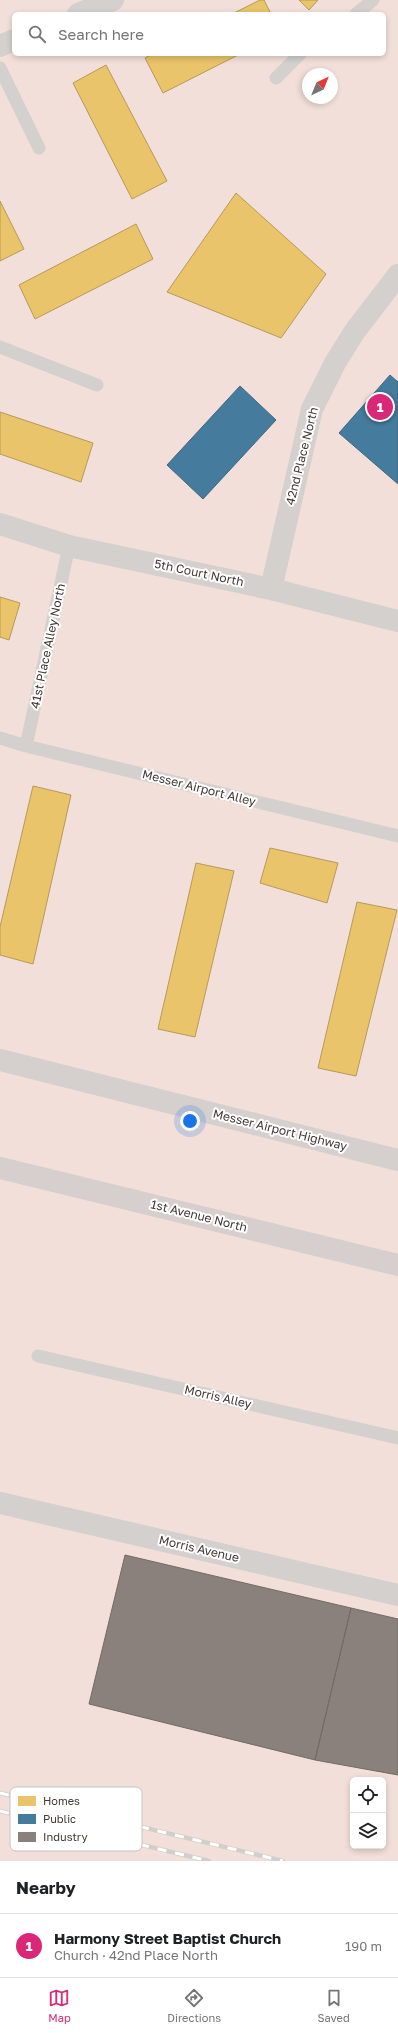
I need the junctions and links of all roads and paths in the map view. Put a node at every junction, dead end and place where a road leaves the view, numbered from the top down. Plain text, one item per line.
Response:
1 (113, 0) edge
2 (373, 0) edge
3 (83, 12) edge
4 (358, 12) edge
5 (12, 41) edge
6 (0, 46) edge
7 (298, 56) edge
8 (0, 68) edge
9 (276, 78) dead end
10 (39, 148) dead end
11 (398, 275) edge
12 (0, 347) edge
13 (97, 385) dead end
14 (0, 524) edge
15 (69, 546) junction
16 (272, 589) junction
17 (398, 621) edge
18 (0, 738) edge
19 (26, 746) junction
20 (398, 836) edge
21 (0, 1060) edge
22 (398, 1160) edge
23 (0, 1168) edge
24 (398, 1265) edge
25 (38, 1356) dead end
26 (398, 1438) edge
27 (0, 1504) edge
28 (398, 1595) edge

1 - 3 street
2 - 4 lane
5 - 6 street
7 - 9 lane
8 - 10 lane
11 - 16 street, 42nd Place North
12 - 13 lane
14 - 15 street, 5th Court North
15 - 16 street, 5th Court North
15 - 19 lane, 41st Place Alley North
16 - 17 street, 5th Court North
18 - 19 lane, Messer Airport Alley
19 - 20 lane, Messer Airport Alley
21 - 22 main road, Messer Airport Highway
23 - 24 main road, 1st Avenue North
25 - 26 lane, Morris Alley
27 - 28 street, Morris Avenue

